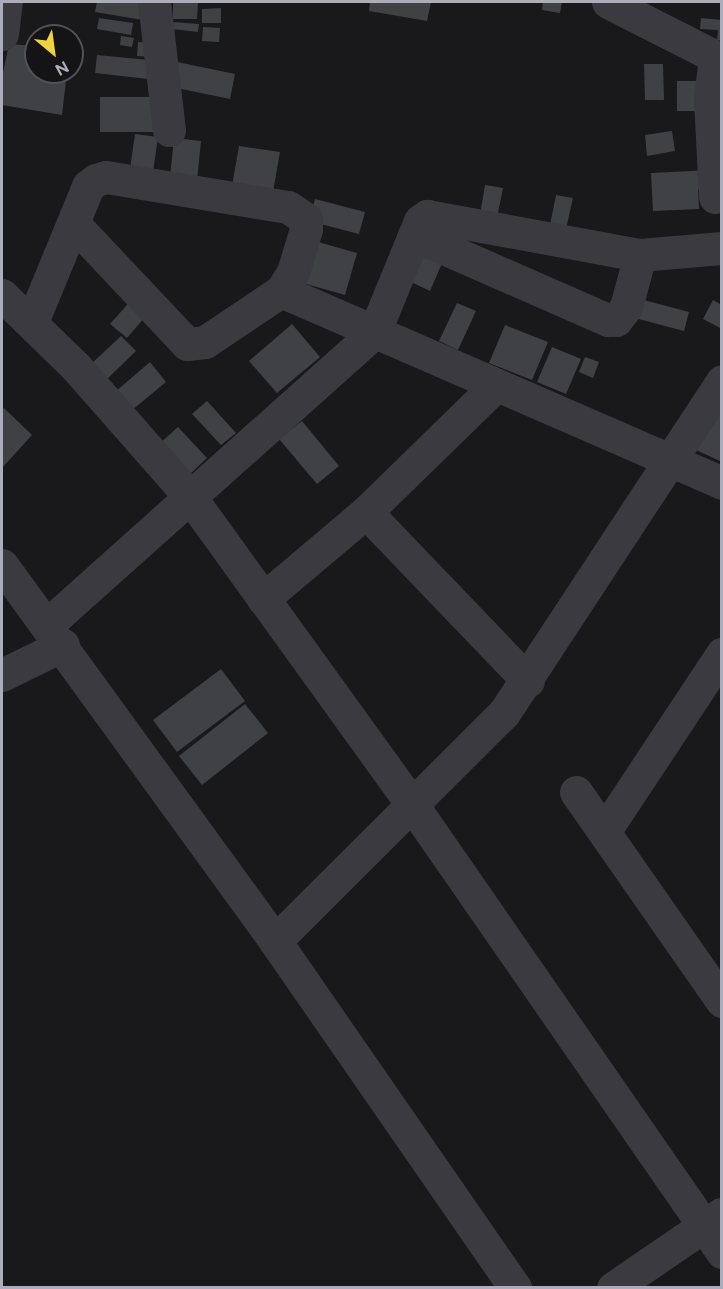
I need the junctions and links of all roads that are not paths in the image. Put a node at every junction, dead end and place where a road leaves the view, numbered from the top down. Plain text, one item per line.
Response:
1 (6, 2) edge
2 (154, 2) edge
3 (608, 2) edge
4 (2, 34) edge
5 (718, 58) edge
6 (170, 130) dead end
7 (715, 197) dead end
8 (74, 224) junction
9 (414, 235) junction
10 (722, 248) edge
11 (640, 255) junction
12 (281, 291) junction
13 (2, 295) edge
14 (32, 322) junction
15 (374, 333) junction
16 (722, 381) edge
17 (496, 385) junction
18 (670, 461) junction
19 (722, 483) edge
20 (191, 498) junction
21 (366, 512) junction
22 (2, 565) edge
23 (263, 598) junction
24 (55, 634) junction
25 (722, 654) edge
26 (2, 675) edge
27 (528, 681) junction
28 (576, 792) dead end
29 (413, 806) junction
30 (604, 832) junction
31 (275, 941) junction
32 (722, 1001) edge
33 (712, 1220) edge
34 (722, 1252) edge
35 (515, 1287) edge
36 (613, 1287) edge

1 - 4 street
2 - 6 street
3 - 5 street
5 - 7 street
8 - 12 street
8 - 12 street
8 - 14 street
9 - 11 street
9 - 11 street
9 - 15 street
10 - 11 street
12 - 15 street
13 - 14 street
14 - 20 street
15 - 17 street
15 - 20 street
16 - 18 street
17 - 18 street
17 - 21 street
18 - 19 street
18 - 27 street
20 - 23 street
20 - 24 street
21 - 23 street
21 - 27 street
22 - 24 street
23 - 29 street
24 - 26 street
24 - 31 street
25 - 30 street
27 - 29 street
28 - 30 street
29 - 31 street
29 - 33 street
30 - 32 street
31 - 35 street
33 - 34 street
33 - 36 street

